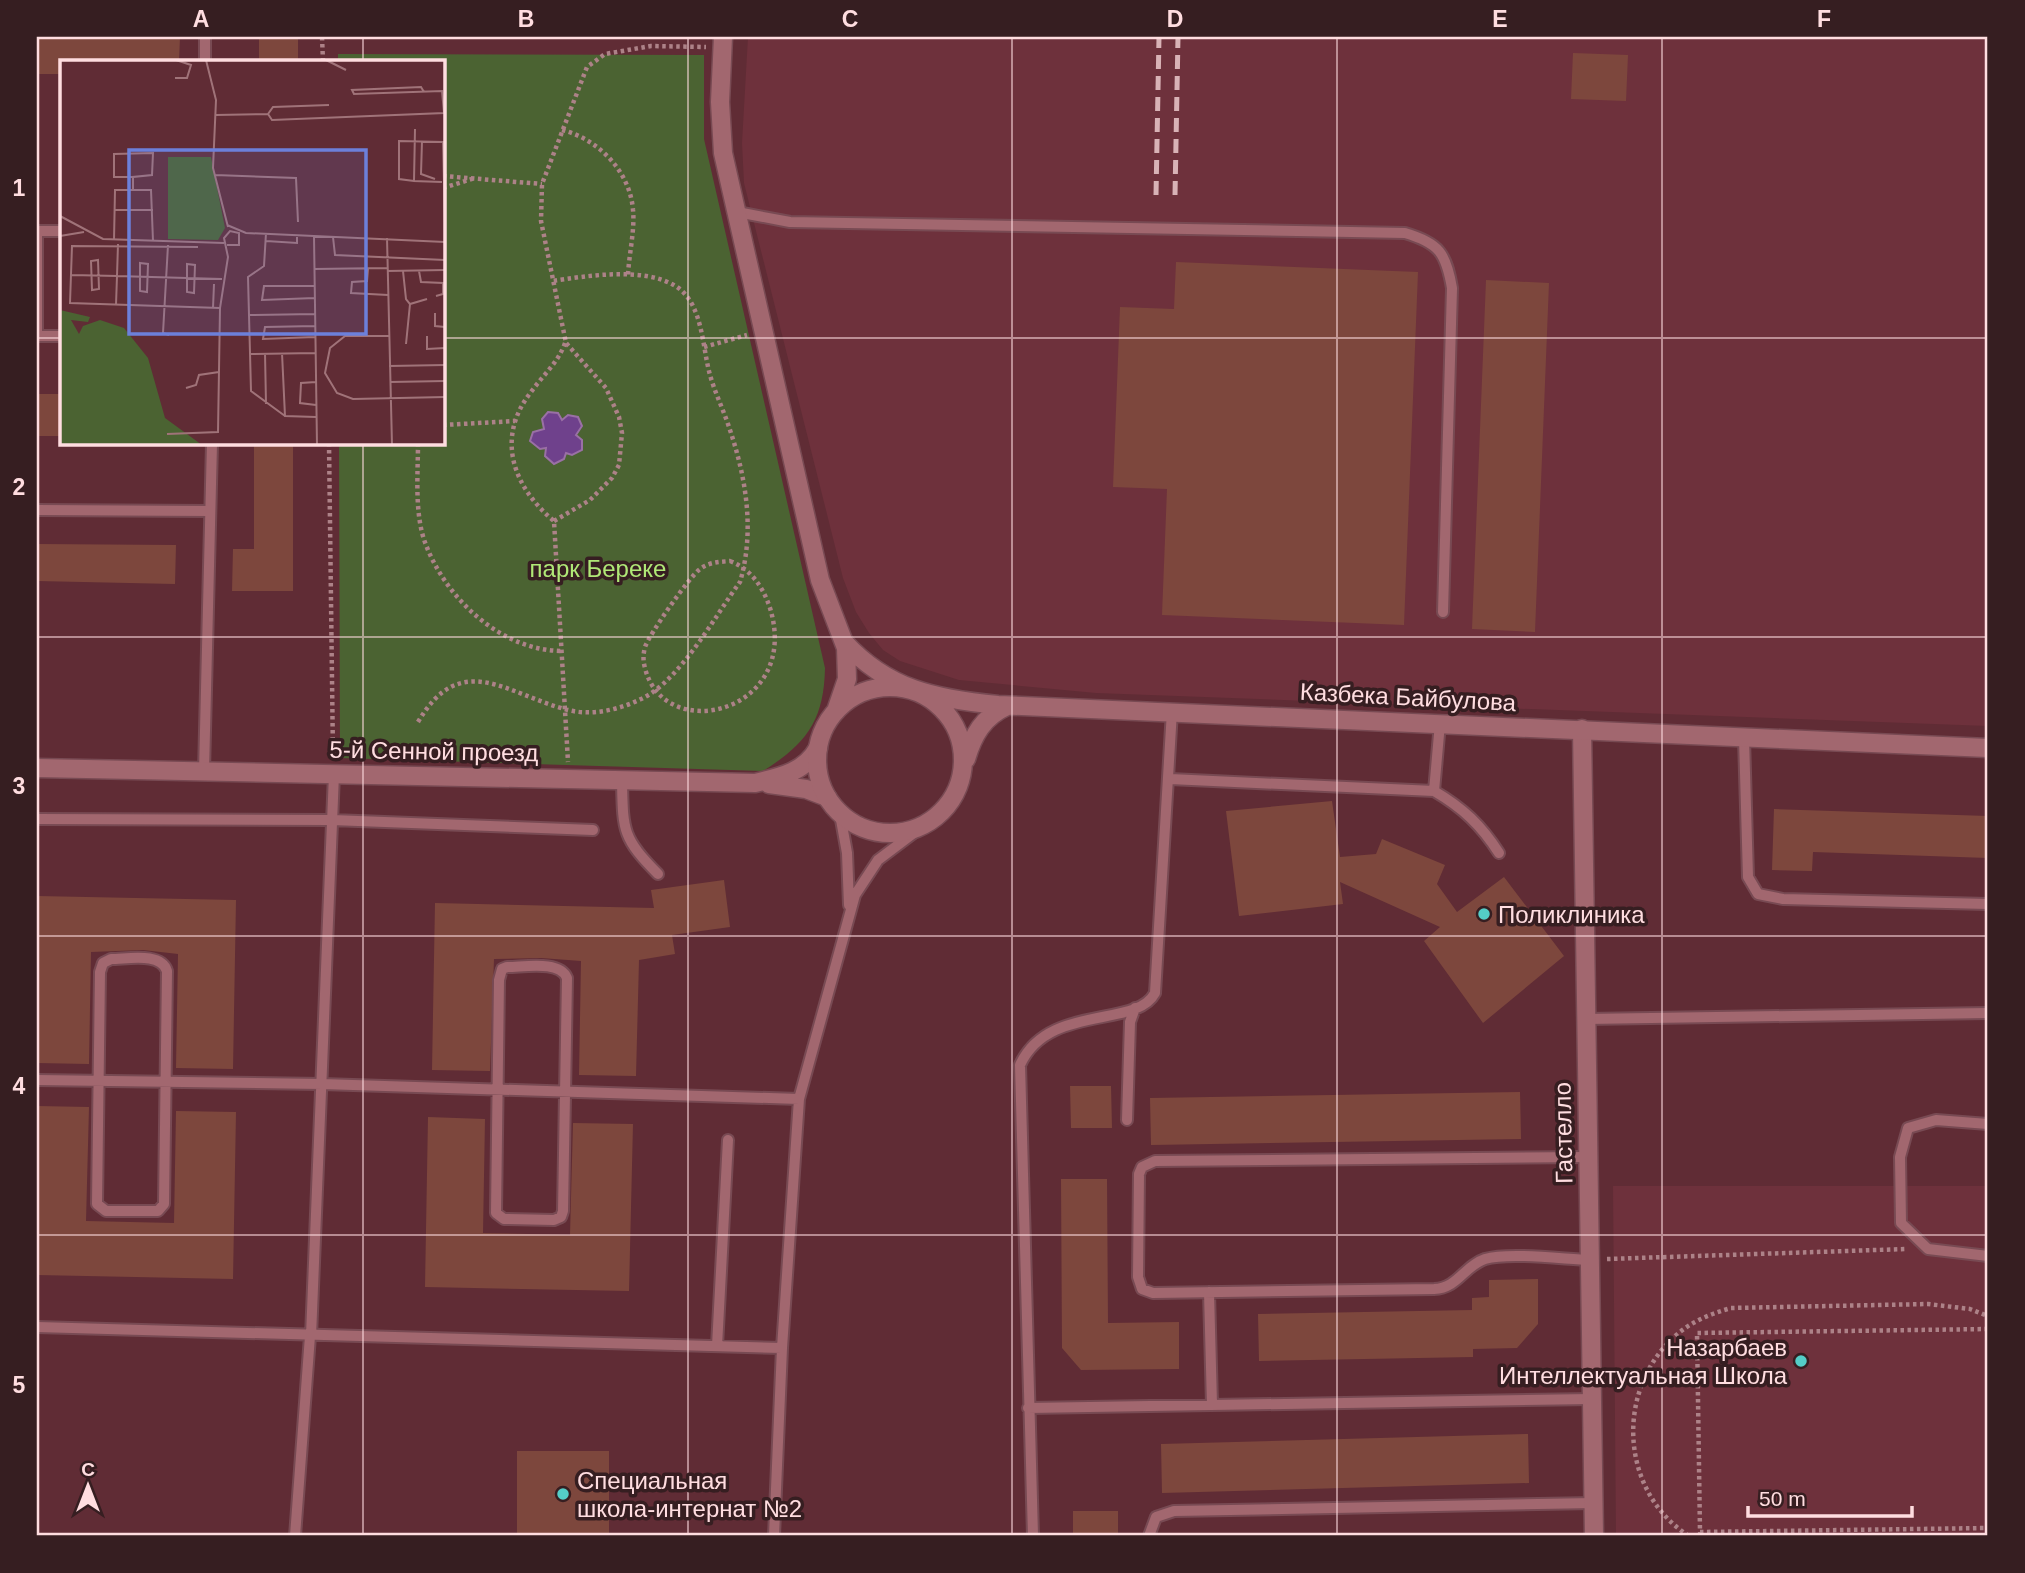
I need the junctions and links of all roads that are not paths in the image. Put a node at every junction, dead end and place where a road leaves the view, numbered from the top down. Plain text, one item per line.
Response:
1 (205, 37) edge
2 (723, 42) edge
3 (205, 60) edge
4 (737, 212) junction
5 (37, 231) edge
6 (60, 231) edge
7 (37, 336) edge
8 (60, 336) edge
9 (212, 444) edge
10 (37, 510) edge
11 (210, 511) junction
12 (1443, 612) dead end
13 (844, 642) junction
14 (921, 694) junction
15 (1010, 705) junction
16 (836, 711) junction
17 (1172, 711) junction
18 (1440, 723) junction
19 (1582, 729) junction
20 (1744, 738) junction
21 (818, 748) junction
22 (1988, 748) edge
23 (37, 768) edge
24 (963, 768) junction
25 (204, 772) junction
26 (334, 774) junction
27 (1170, 779) junction
28 (622, 781) junction
29 (755, 783) junction
30 (1434, 791) junction
31 (827, 797) junction
32 (840, 814) junction
33 (37, 819) edge
34 (332, 820) junction
35 (927, 823) junction
36 (593, 830) dead end
37 (1499, 853) dead end
38 (658, 874) dead end
39 (1988, 904) edge
40 (849, 915) junction
41 (1135, 1008) junction
42 (1988, 1013) edge
43 (1586, 1019) junction
44 (37, 1080) edge
45 (98, 1081) junction
46 (166, 1082) junction
47 (322, 1084) junction
48 (498, 1089) junction
49 (565, 1091) junction
50 (799, 1099) junction
51 (1127, 1120) dead end
52 (1988, 1124) edge
53 (727, 1140) dead end
54 (1588, 1157) junction
55 (1988, 1256) edge
56 (1590, 1259) junction
57 (1209, 1292) junction
58 (37, 1327) edge
59 (310, 1336) junction
60 (717, 1346) junction
61 (782, 1348) junction
62 (1592, 1399) junction
63 (1212, 1405) junction
64 (1028, 1408) junction
65 (1594, 1503) junction
66 (295, 1536) edge
67 (774, 1536) edge
68 (1033, 1536) edge
69 (1149, 1536) edge
70 (1594, 1536) edge

1 - 3 lane
2 - 4 street
4 - 12 lane
4 - 13 street
5 - 6 lane
5 - 7 lane
7 - 8 lane
9 - 11 lane
10 - 11 lane
11 - 25 lane
13 - 14 street, Казбека Байбулова
13 - 16 street
14 - 15 street, Казбека Байбулова
14 - 16 street
14 - 24 street
15 - 17 street, Казбека Байбулова
15 - 24 street
16 - 21 street
17 - 18 street, Казбека Байбулова
17 - 27 lane
18 - 19 street, Казбека Байбулова
18 - 30 lane
19 - 20 street, Казбека Байбулова
19 - 43 street, Гастелло
20 - 22 street, Казбека Байбулова
20 - 39 lane
21 - 29 street, 5-й Сенной проезд
21 - 31 street
23 - 25 street, 5-й Сенной проезд
24 - 35 street
25 - 26 street, 5-й Сенной проезд
26 - 28 street, 5-й Сенной проезд
26 - 34 lane
27 - 30 lane
27 - 41 lane
28 - 29 street, 5-й Сенной проезд
28 - 38 lane
29 - 31 street
30 - 37 lane
31 - 32 street
32 - 35 street
32 - 40 lane
33 - 34 lane
34 - 36 lane
34 - 47 lane
35 - 40 lane
40 - 50 lane
41 - 51 lane
41 - 64 lane
42 - 43 lane
43 - 54 street, Гастелло
44 - 45 lane
45 - 46 lane
45 - 46 lane
45 - 46 lane
46 - 47 lane
47 - 48 lane
47 - 59 lane
48 - 49 lane
48 - 49 lane
48 - 49 lane
49 - 50 lane
50 - 61 lane
52 - 55 lane
53 - 60 lane
54 - 56 street, Гастелло
54 - 57 lane
56 - 57 lane
56 - 62 street, Гастелло
57 - 63 lane
58 - 59 lane
59 - 60 lane
59 - 66 lane
60 - 61 lane
61 - 67 lane
62 - 63 lane
62 - 65 street, Гастелло
63 - 64 lane
64 - 68 lane
65 - 69 lane
65 - 70 street, Гастелло

